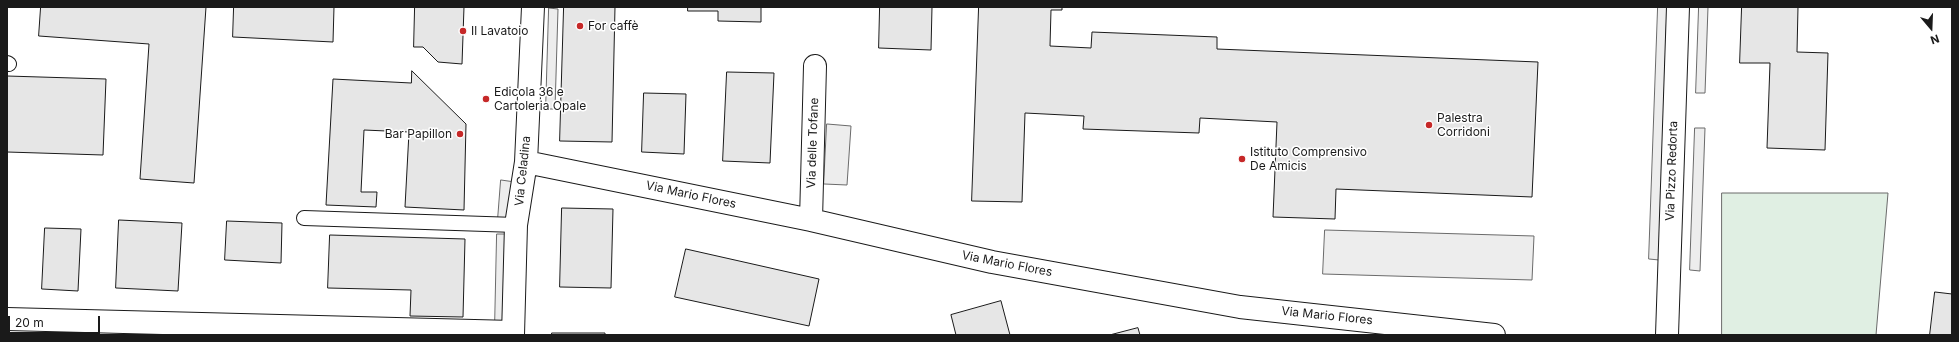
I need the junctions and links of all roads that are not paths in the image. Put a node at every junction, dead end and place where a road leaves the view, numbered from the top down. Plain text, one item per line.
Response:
1 (533, 7) edge
2 (1678, 7) edge
3 (815, 66) dead end
4 (526, 162) junction
5 (304, 218) dead end
6 (811, 220) junction
7 (516, 226) junction
8 (7, 319) edge
9 (513, 334) edge
10 (1494, 335) edge
11 (1667, 335) edge

1 - 4 street, Via Celadina
2 - 11 street, Via Pizzo Redorta
3 - 6 street, Via delle Tofane
4 - 6 street, Via Mario Flores
4 - 7 street, Via Celadina
5 - 7 lane
6 - 10 street, Via Mario Flores
7 - 9 street, Via Celadina
8 - 9 street

